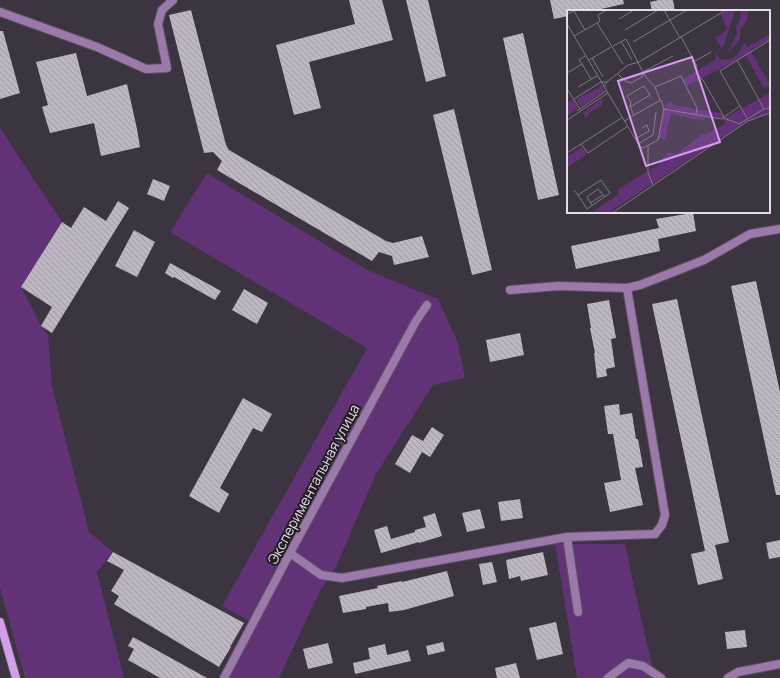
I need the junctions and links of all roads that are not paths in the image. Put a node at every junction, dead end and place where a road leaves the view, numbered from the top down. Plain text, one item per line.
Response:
1 (173, 0) edge
2 (0, 12) edge
3 (780, 229) edge
4 (627, 288) junction
5 (510, 290) dead end
6 (427, 305) dead end
7 (567, 537) junction
8 (290, 553) junction
9 (578, 612) dead end
10 (0, 622) edge
11 (780, 664) edge
12 (738, 675) edge
13 (16, 678) edge
14 (224, 678) edge
15 (608, 678) edge
16 (661, 678) edge
17 (728, 678) edge

1 - 2 street
3 - 4 street
4 - 5 street
4 - 7 street
6 - 8 street, Экспериментальная улица
7 - 8 street
7 - 9 street
8 - 14 street, Экспериментальная улица
10 - 13 main road
11 - 12 street
12 - 17 street
15 - 16 street

